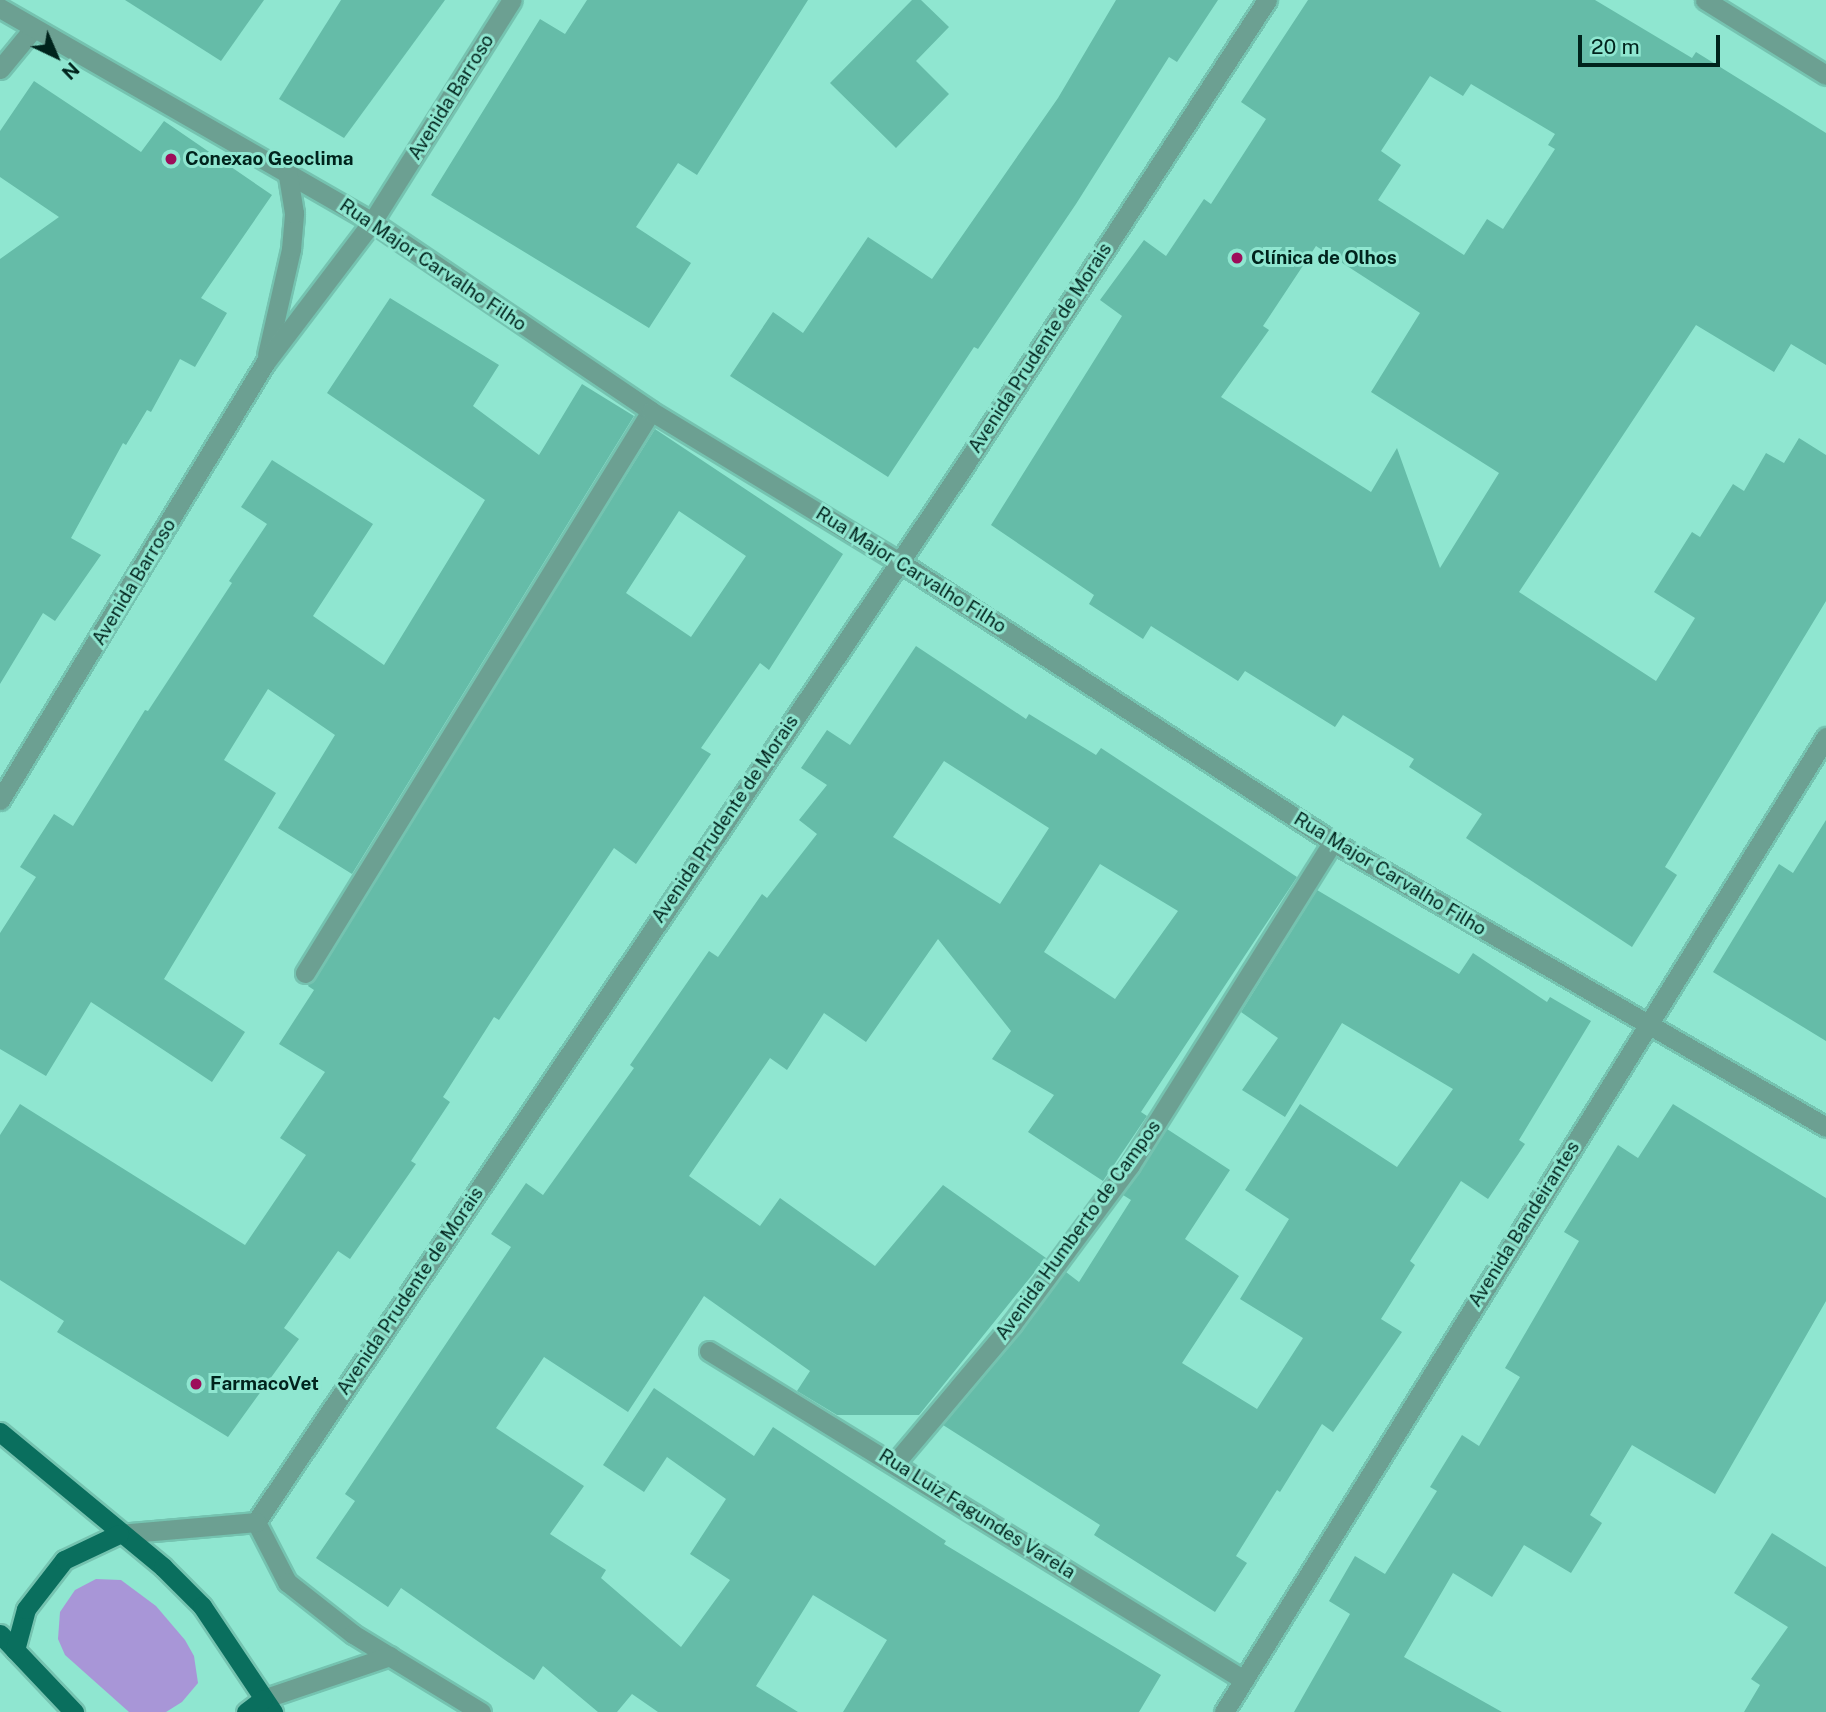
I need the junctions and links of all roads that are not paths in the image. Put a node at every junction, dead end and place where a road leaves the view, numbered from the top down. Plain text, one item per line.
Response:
1 (512, 0) edge
2 (1267, 0) edge
3 (1705, 0) edge
4 (0, 8) edge
5 (33, 29) junction
6 (0, 69) edge
7 (1826, 75) edge
8 (287, 170) junction
9 (372, 222) junction
10 (265, 363) junction
11 (652, 411) junction
12 (898, 561) junction
13 (1826, 737) edge
14 (0, 800) edge
15 (1333, 842) junction
16 (305, 973) dead end
17 (1647, 1025) junction
18 (1826, 1127) edge
19 (709, 1351) dead end
20 (0, 1432) edge
21 (895, 1463) junction
22 (256, 1522) junction
23 (119, 1534) junction
24 (0, 1634) edge
25 (15, 1650) junction
26 (390, 1656) junction
27 (1244, 1681) junction
28 (268, 1705) edge
29 (75, 1712) edge
30 (246, 1712) edge
31 (481, 1712) edge
32 (1224, 1712) edge

1 - 9 street, Avenida Barroso
2 - 12 street, Avenida Prudente de Morais
3 - 7 street
4 - 5 street, Rua Major Carvalho Filho
5 - 6 street
5 - 8 street, Rua Major Carvalho Filho
8 - 9 street, Rua Major Carvalho Filho
8 - 10 street, Avenida Barroso
9 - 10 street, Avenida Barroso
9 - 11 street, Rua Major Carvalho Filho
10 - 14 street, Avenida Barroso
11 - 12 street, Rua Major Carvalho Filho
11 - 16 street
12 - 15 street, Rua Major Carvalho Filho
12 - 22 street, Avenida Prudente de Morais
13 - 17 street, Avenida Bandeirantes
15 - 17 street, Rua Major Carvalho Filho
15 - 21 street, Avenida Humberto de Campos
17 - 18 street, Rua Major Carvalho Filho
17 - 27 street, Avenida Bandeirantes
19 - 21 street, Rua Luiz Fagundes Varela
20 - 23 main road
21 - 27 street, Rua Luiz Fagundes Varela
22 - 23 street
22 - 26 street
23 - 25 main road
23 - 28 main road
24 - 25 main road
25 - 29 main road
26 - 28 street
26 - 31 street
27 - 32 street, Avenida Bandeirantes
28 - 30 main road

